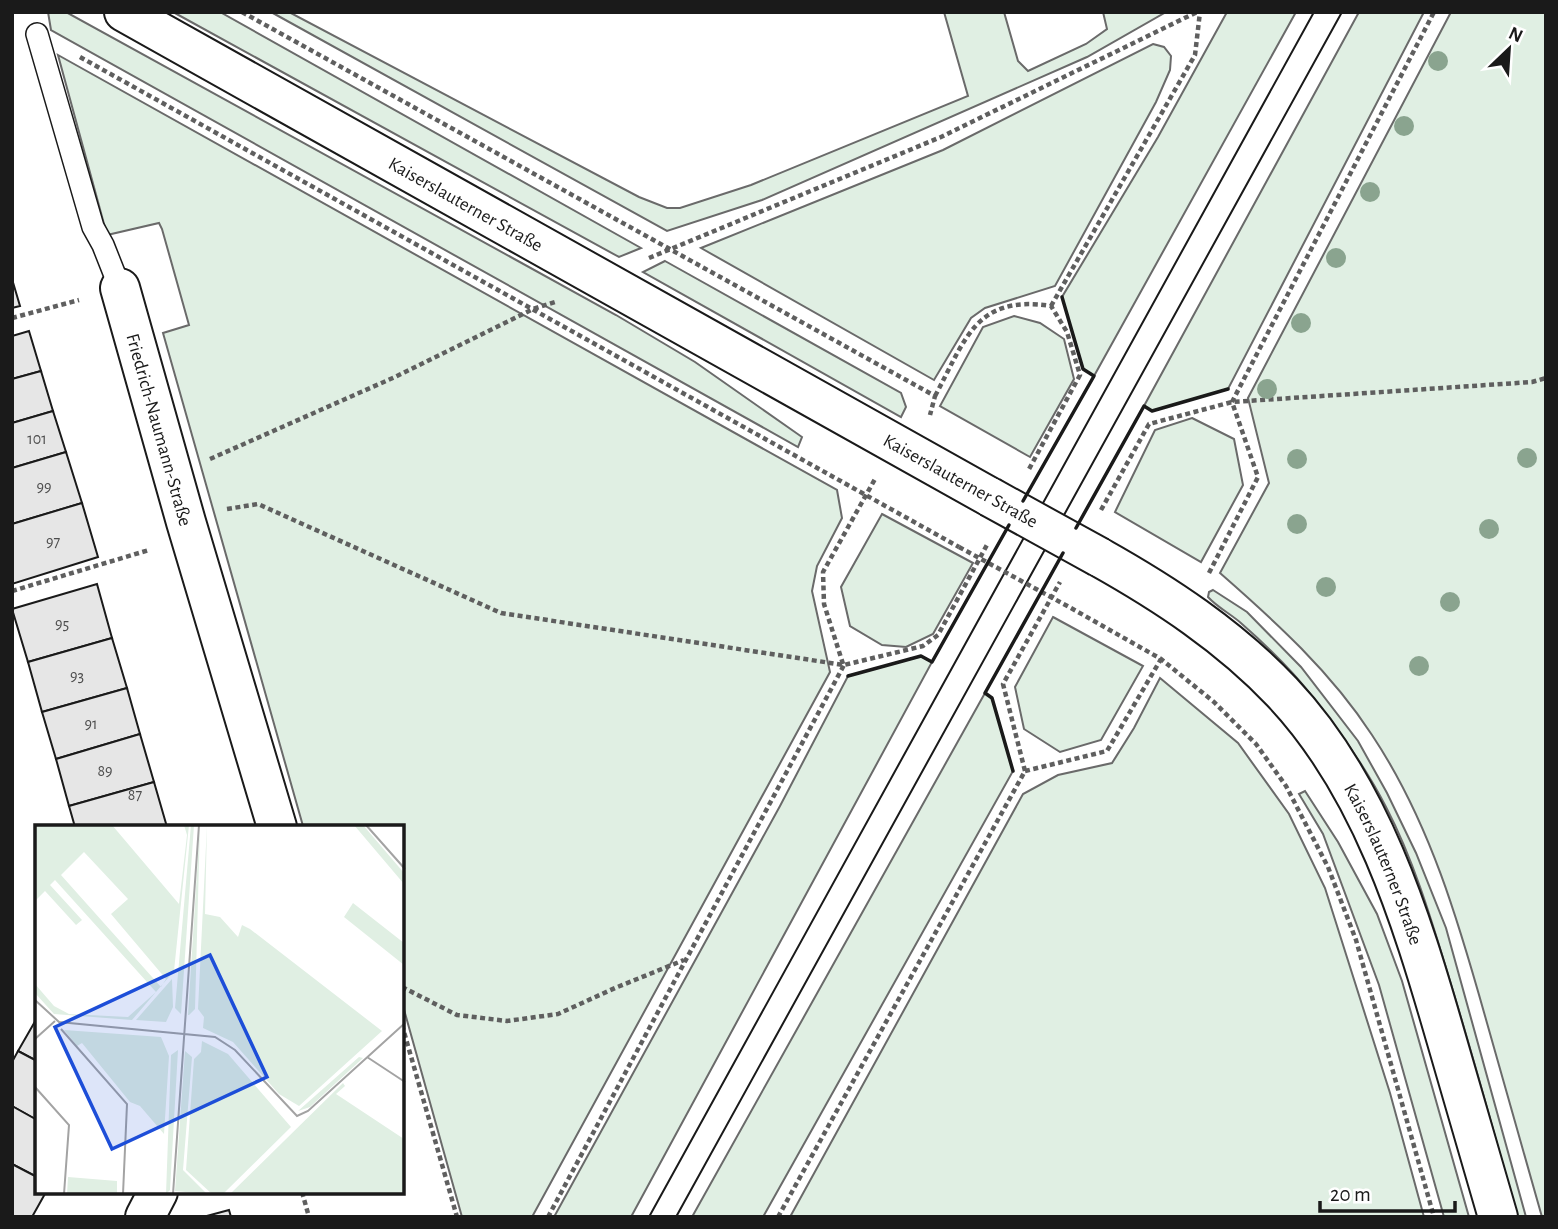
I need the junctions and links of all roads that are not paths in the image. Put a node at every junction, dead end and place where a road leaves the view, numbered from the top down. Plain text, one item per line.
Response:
1 (124, 12) edge
2 (37, 34) road end
3 (120, 288) joint
4 (276, 825) edge
5 (157, 1194) edge
6 (145, 1217) edge
7 (1498, 1217) edge

1 - 7 main road, Kaiserslauterner Straße, bridge
2 - 3 lane, Friedrich-Naumann-Straße
3 - 4 main road, Friedrich-Naumann-Straße
5 - 6 main road

